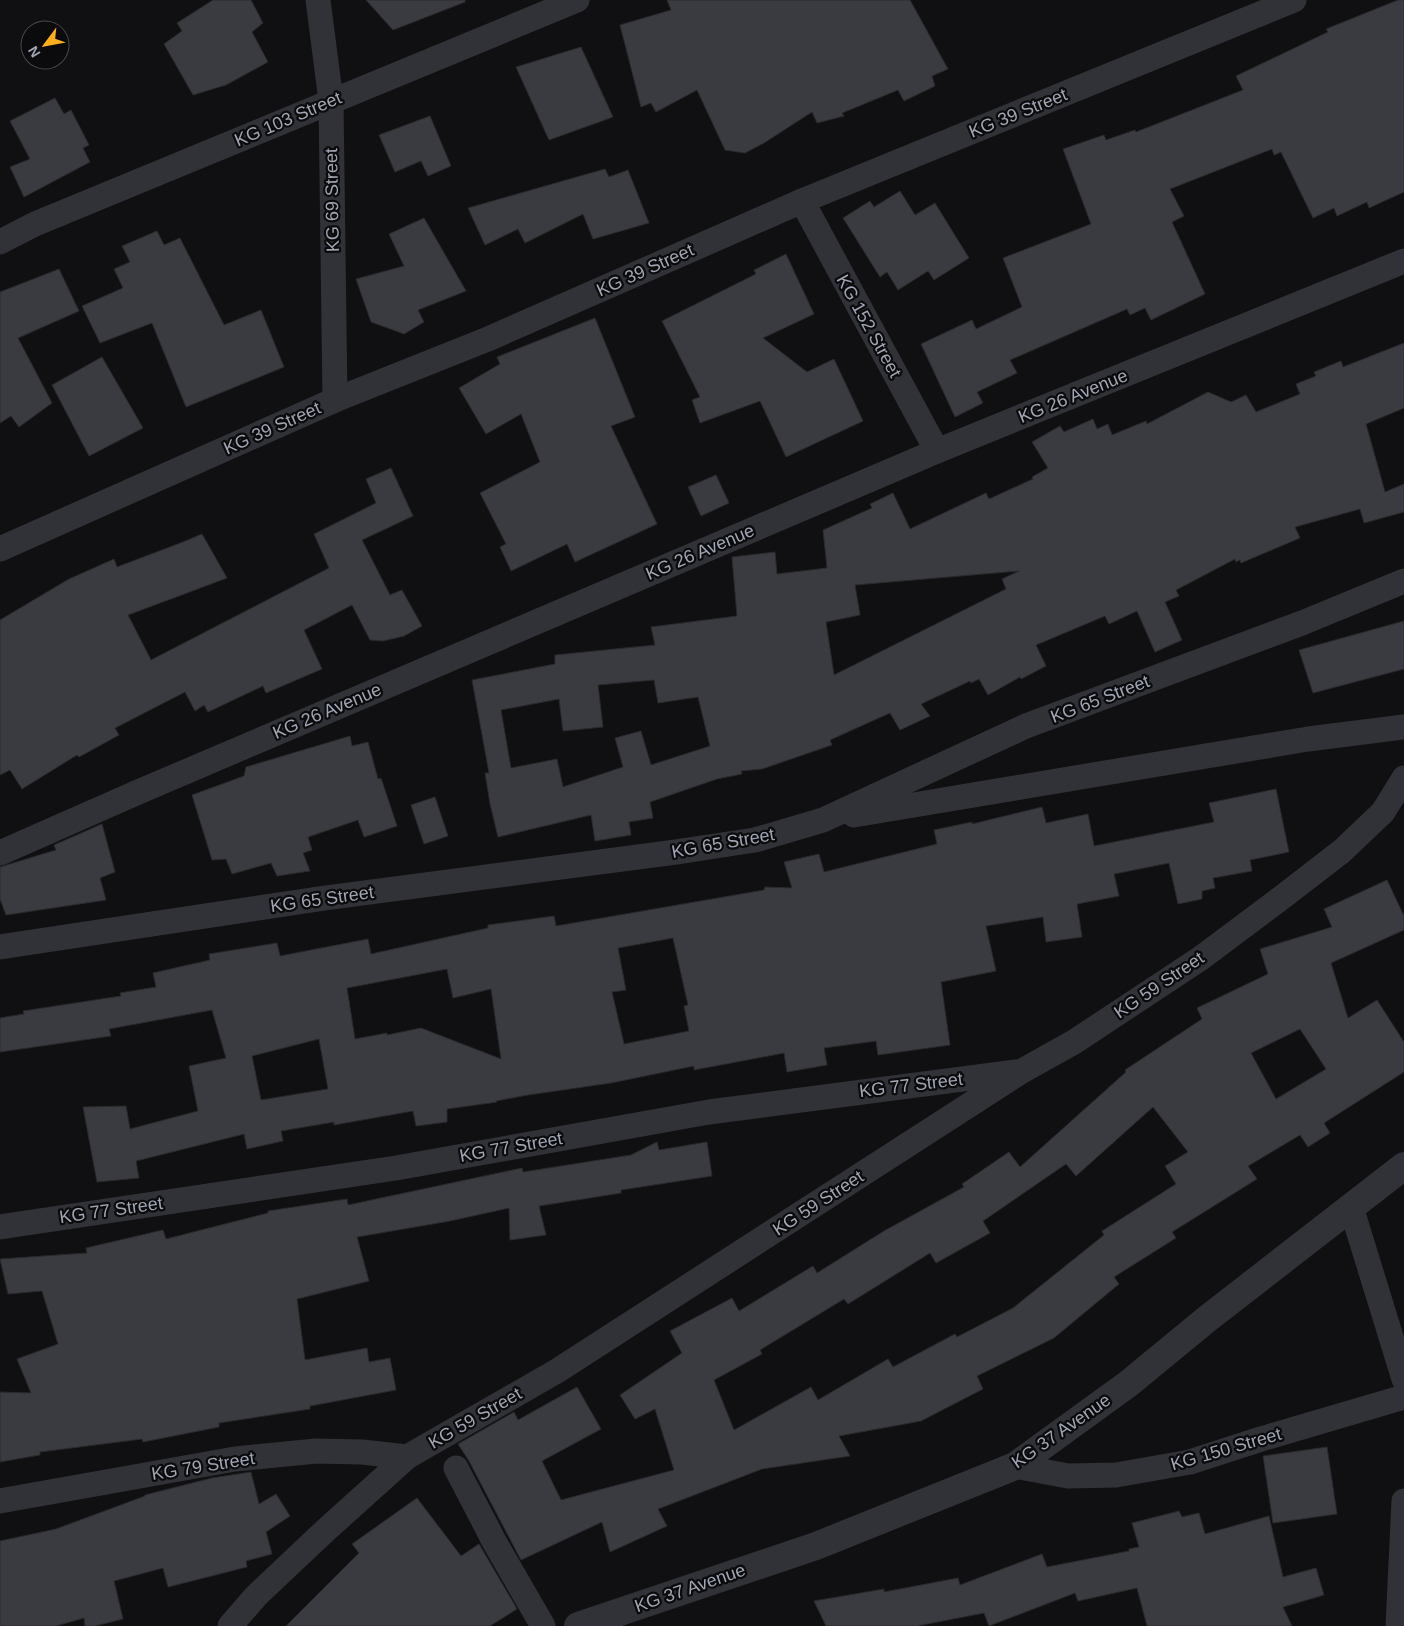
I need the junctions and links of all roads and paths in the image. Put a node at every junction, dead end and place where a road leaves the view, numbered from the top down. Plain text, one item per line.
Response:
1 (318, 0) edge
2 (577, 0) edge
3 (1294, 0) edge
4 (331, 101) junction
5 (802, 201) junction
6 (0, 242) edge
7 (1404, 262) edge
8 (335, 400) junction
9 (937, 451) junction
10 (0, 549) edge
11 (1404, 581) edge
12 (1404, 727) edge
13 (1404, 778) edge
14 (822, 820) junction
15 (0, 853) edge
16 (0, 946) edge
17 (1022, 1071) junction
18 (1404, 1166) edge
19 (1351, 1207) junction
20 (0, 1227) edge
21 (1404, 1379) edge
22 (1404, 1397) edge
23 (407, 1457) junction
24 (1015, 1466) junction
25 (456, 1468) dead end
26 (0, 1501) edge
27 (1404, 1501) edge
28 (230, 1626) edge
29 (543, 1626) edge
30 (578, 1626) edge
31 (1398, 1626) edge

1 - 4 street, KG 69 Street
2 - 4 street, KG 103 Street
3 - 5 street, KG 39 Street
4 - 6 street, KG 103 Street
4 - 8 street, KG 69 Street
5 - 8 street, KG 39 Street
5 - 9 street, KG 152 Street
7 - 9 street, KG 26 Avenue
8 - 10 street, KG 39 Street
9 - 15 street, KG 26 Avenue
11 - 14 street, KG 65 Street
12 - 14 street
13 - 17 street, KG 59 Street
14 - 16 street, KG 65 Street
17 - 20 street, KG 77 Street
17 - 23 street, KG 59 Street
18 - 19 street, KG 37 Avenue
19 - 21 street
19 - 24 street, KG 37 Avenue
22 - 24 street, KG 150 Street
23 - 26 street, KG 79 Street
23 - 28 street, KG 59 Street
24 - 30 street, KG 37 Avenue
25 - 29 street
27 - 31 street

